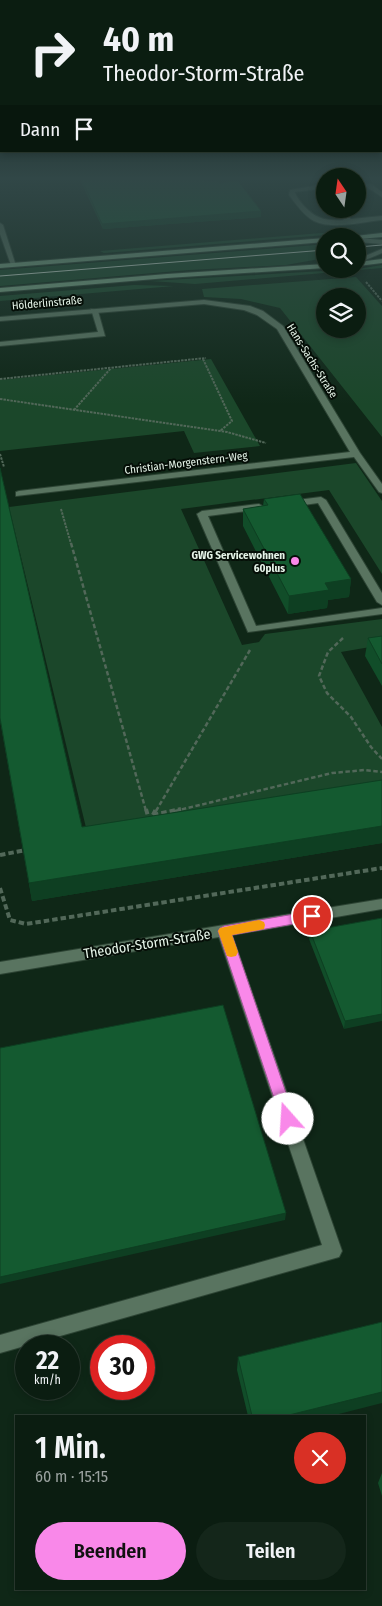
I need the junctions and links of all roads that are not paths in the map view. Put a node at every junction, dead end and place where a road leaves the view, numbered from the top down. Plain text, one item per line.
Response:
1 (9, 255) edge
2 (139, 255) edge
3 (382, 261) edge
4 (366, 262) edge
5 (14, 265) junction
6 (0, 266) edge
7 (316, 267) edge
8 (0, 290) edge
9 (184, 302) joint
10 (94, 311) junction
11 (0, 318) edge
12 (0, 344) edge
13 (356, 454) junction
14 (382, 490) edge
15 (19, 494) dead end
16 (382, 602) edge
17 (382, 611) edge
18 (382, 904) edge
19 (224, 931) junction
20 (0, 968) edge
21 (0, 1344) edge

1 - 5 street
2 - 5 main road
3 - 4 main road
5 - 6 main road
7 - 8 main road
9 - 10 street, Hölderlinstraße
9 - 13 street, Hans-Sachs-Straße
10 - 11 street, Hölderlinstraße
10 - 12 street
13 - 14 street, Hans-Sachs-Straße
13 - 15 street, Christian-Morgenstern-Weg
16 - 17 street
18 - 19 street, Theodor-Storm-Straße
19 - 20 street, Theodor-Storm-Straße
19 - 21 street

